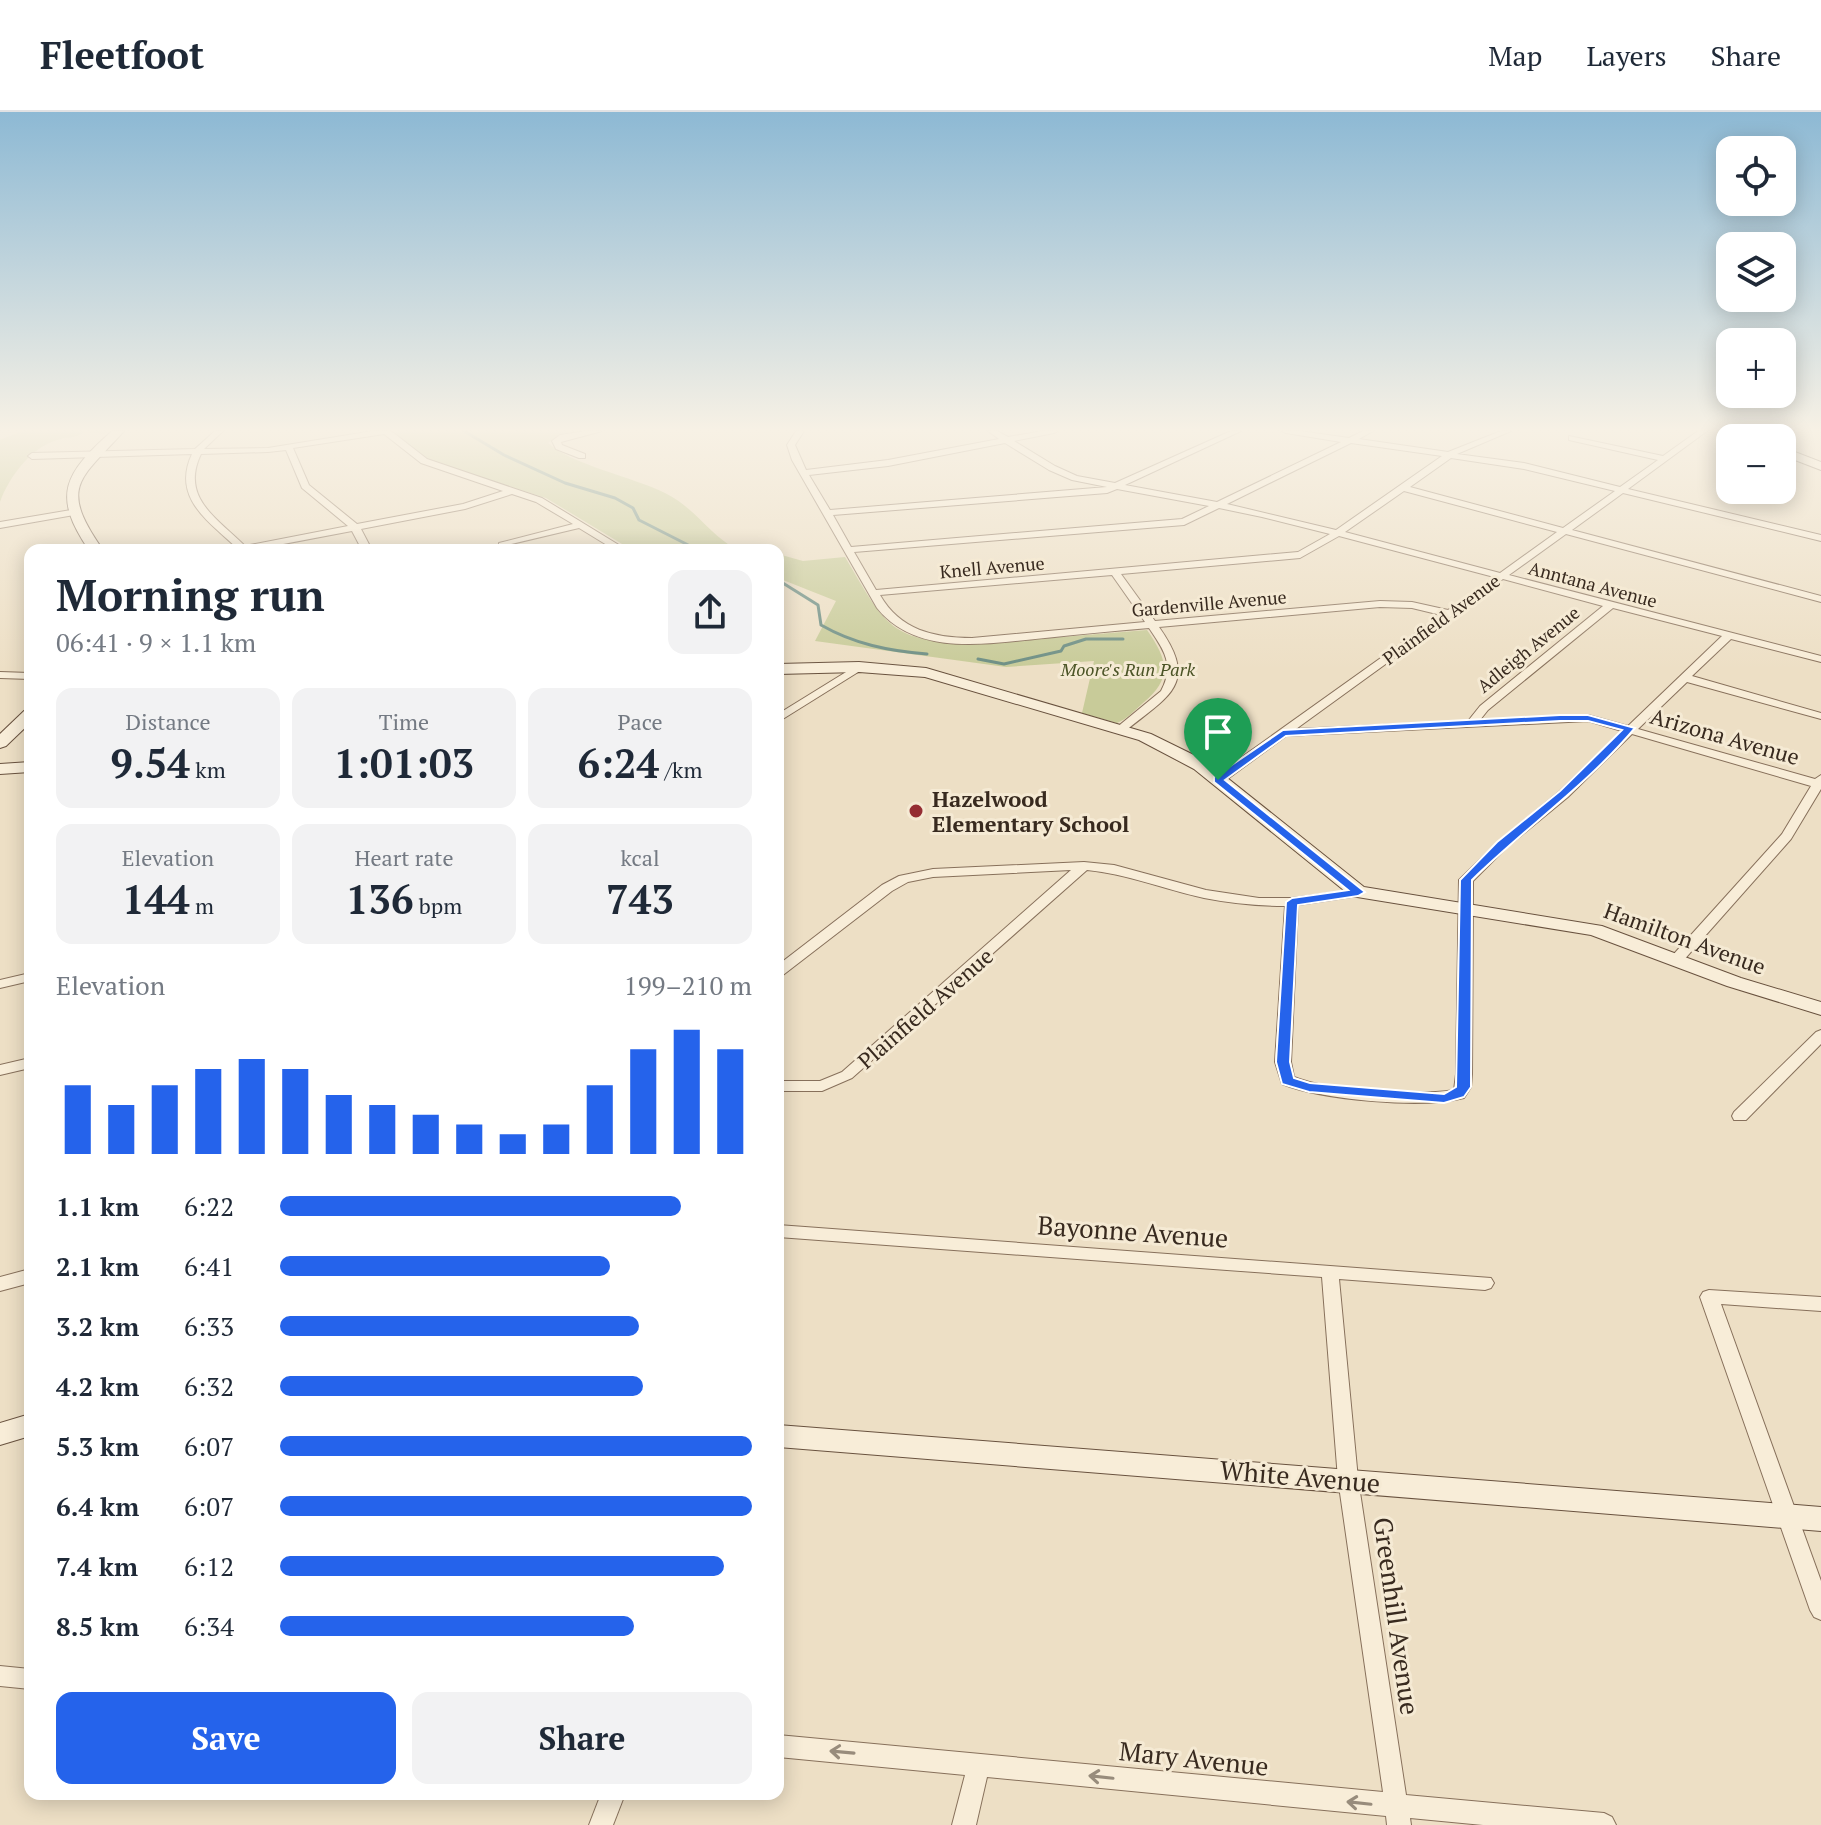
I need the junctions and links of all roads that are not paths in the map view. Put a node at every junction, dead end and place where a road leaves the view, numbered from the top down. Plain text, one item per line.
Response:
1 (206, 511) edge
2 (335, 511) edge
3 (437, 511) edge
4 (557, 511) edge
5 (852, 511) edge
6 (1209, 511) edge
7 (1245, 511) edge
8 (1370, 511) edge
9 (1489, 511) edge
10 (1591, 511) edge
11 (1707, 511) edge
12 (71, 513) joint
13 (826, 513) joint
14 (0, 525) edge
15 (581, 525) junction
16 (355, 527) junction
17 (1564, 531) junction
18 (1338, 533) junction
19 (1821, 538) edge
20 (92, 544) edge
21 (239, 544) edge
22 (269, 544) edge
23 (364, 544) edge
24 (506, 544) edge
25 (612, 544) edge
26 (849, 550) junction
27 (1116, 574) junction
28 (1500, 576) junction
29 (874, 593) junction
30 (1821, 599) edge
31 (1609, 606) junction
32 (1448, 613) junction
33 (1151, 625) junction
34 (1729, 635) junction
35 (1821, 659) edge
36 (859, 667) junction
37 (784, 669) edge
38 (0, 675) edge
39 (24, 676) edge
40 (1686, 678) junction
41 (784, 715) edge
42 (1821, 716) edge
43 (24, 720) edge
44 (1472, 723) junction
45 (1630, 728) junction
46 (1120, 730) junction
47 (1283, 733) junction
48 (0, 743) edge
49 (24, 767) edge
50 (0, 769) edge
51 (1218, 780) junction
52 (1820, 783) edge
53 (1084, 866) junction
54 (1358, 892) junction
55 (1292, 902) junction
56 (1466, 910) junction
57 (1677, 959) junction
58 (784, 967) edge
59 (24, 978) edge
60 (0, 984) edge
61 (1821, 1009) edge
62 (1821, 1035) edge
63 (24, 1064) edge
64 (0, 1070) edge
65 (784, 1086) edge
66 (1740, 1116) dead end
67 (784, 1231) edge
68 (1330, 1271) junction
69 (24, 1278) edge
70 (1485, 1283) dead end
71 (0, 1284) edge
72 (1821, 1304) edge
73 (24, 1427) edge
74 (0, 1434) edge
75 (784, 1436) edge
76 (1348, 1479) junction
77 (1787, 1516) junction
78 (1821, 1519) edge
79 (1821, 1610) edge
80 (0, 1676) edge
81 (24, 1678) edge
82 (784, 1747) edge
83 (979, 1764) junction
84 (611, 1800) edge
85 (1398, 1816) edge
86 (601, 1825) edge
87 (964, 1825) edge
88 (1604, 1825) edge

1 - 21 street
2 - 16 street
3 - 16 street
4 - 15 street
5 - 13 street
6 - 26 street
7 - 18 street, Anntana Avenue
8 - 18 street, Knell Avenue
9 - 17 street
10 - 17 street, Plainfield Avenue
11 - 19 street
12 - 14 street
12 - 20 street
13 - 26 street, Gardenville Avenue
15 - 24 street
15 - 25 street
16 - 22 street
16 - 23 street
17 - 28 street, Plainfield Avenue
17 - 30 street
18 - 27 street, Knell Avenue
18 - 28 street, Anntana Avenue
26 - 29 street, Gardenville Avenue
27 - 29 street, Knell Avenue
27 - 33 street
28 - 31 street, Anntana Avenue
28 - 32 street, Plainfield Avenue
29 - 33 street, Gardenville Avenue
31 - 34 street, Anntana Avenue
31 - 44 street, Adleigh Avenue
32 - 33 street, Gardenville Avenue
32 - 47 street, Plainfield Avenue
33 - 46 street
34 - 35 street, Anntana Avenue
34 - 40 street
36 - 37 street, Hamilton Avenue
36 - 41 street
36 - 46 street, Hamilton Avenue
38 - 39 street
40 - 42 street
40 - 45 street
43 - 48 street
44 - 45 street, Arizona Avenue
44 - 47 street, Arizona Avenue
45 - 52 street, Arizona Avenue
45 - 56 street
46 - 51 street, Hamilton Avenue
47 - 51 street, Plainfield Avenue
49 - 50 street
51 - 54 street, Hamilton Avenue
52 - 57 street
53 - 55 street
53 - 58 street
53 - 65 street, Plainfield Avenue
54 - 55 street
54 - 56 street, Hamilton Avenue
55 - 56 street
56 - 57 street, Hamilton Avenue
57 - 61 street, Hamilton Avenue
59 - 60 street
62 - 66 street
63 - 64 street
67 - 68 street, Bayonne Avenue
68 - 70 street, Bayonne Avenue
68 - 76 street, Greenhill Avenue
69 - 71 street
72 - 77 street
73 - 74 street
75 - 76 street, White Avenue
76 - 77 street, White Avenue
76 - 85 street, Greenhill Avenue
77 - 78 street, White Avenue
77 - 79 street
80 - 81 street
83 -> 82 street, Mary Avenue
85 -> 83 street, Mary Avenue
83 - 87 street
84 - 86 street
85 - 88 street, Mary Avenue

